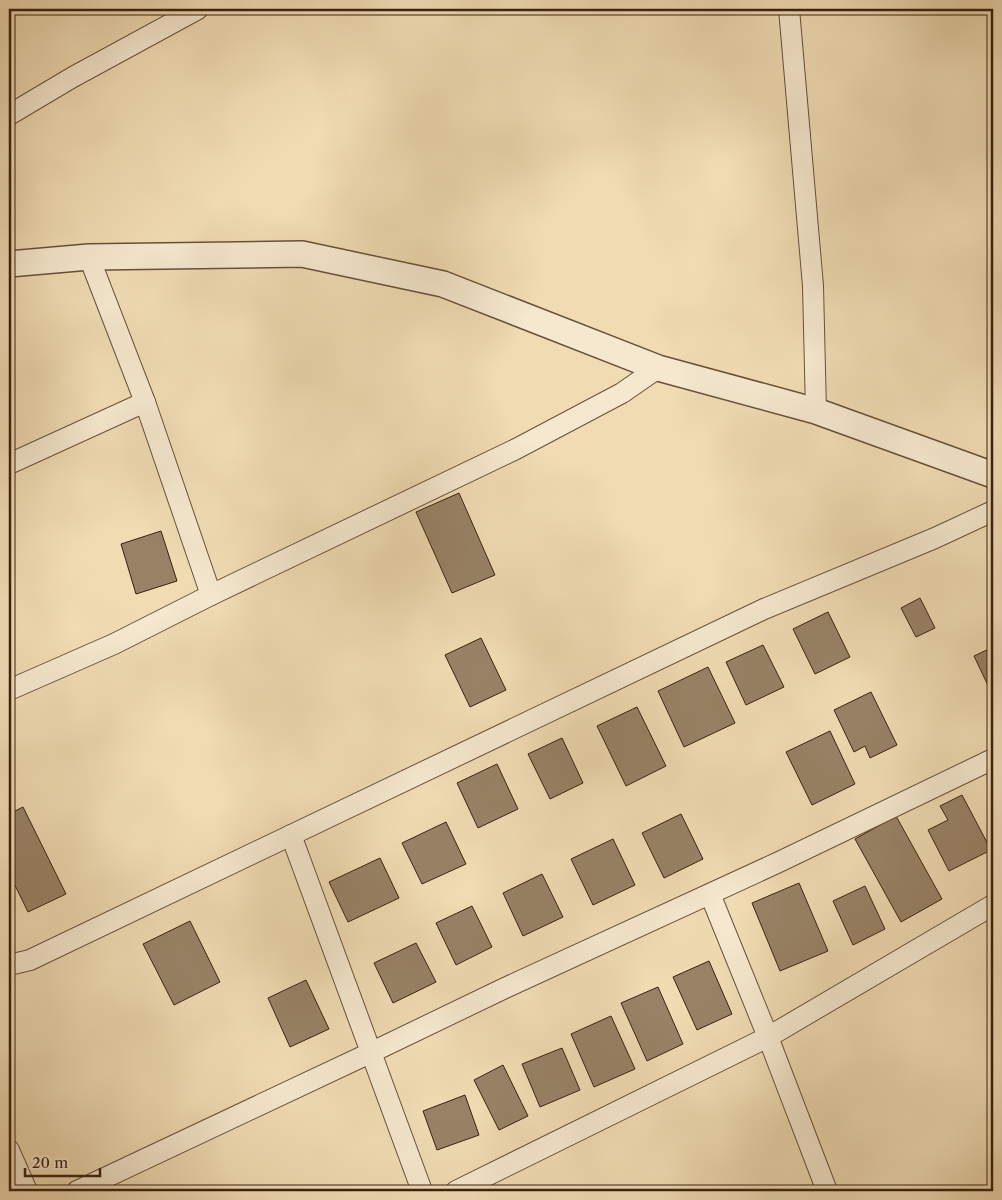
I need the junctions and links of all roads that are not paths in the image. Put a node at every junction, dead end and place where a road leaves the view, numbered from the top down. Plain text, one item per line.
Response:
1 (198, 9) edge
2 (789, 9) edge
3 (9, 116) edge
4 (89, 257) junction
5 (9, 264) edge
6 (658, 368) junction
7 (145, 402) junction
8 (816, 411) junction
9 (9, 464) edge
10 (993, 475) edge
11 (993, 510) edge
12 (211, 595) junction
13 (9, 690) edge
14 (993, 759) edge
15 (291, 835) junction
16 (710, 894) junction
17 (993, 905) edge
18 (9, 965) edge
19 (768, 1037) junction
20 (370, 1053) junction
21 (9, 1150) edge
22 (27, 1191) edge
23 (77, 1191) edge
24 (422, 1191) edge
25 (456, 1191) edge
26 (827, 1191) edge

1 - 3 street
2 - 8 street
4 - 5 street
4 - 6 street
4 - 7 street
6 - 8 street
6 - 12 street
7 - 9 street
7 - 12 street
8 - 10 street
11 - 15 street
12 - 13 street
14 - 16 street
15 - 18 street
15 - 20 street
16 - 19 street
16 - 20 street
17 - 19 street
19 - 25 street
19 - 26 street
20 - 23 street
20 - 24 street
21 - 22 street

